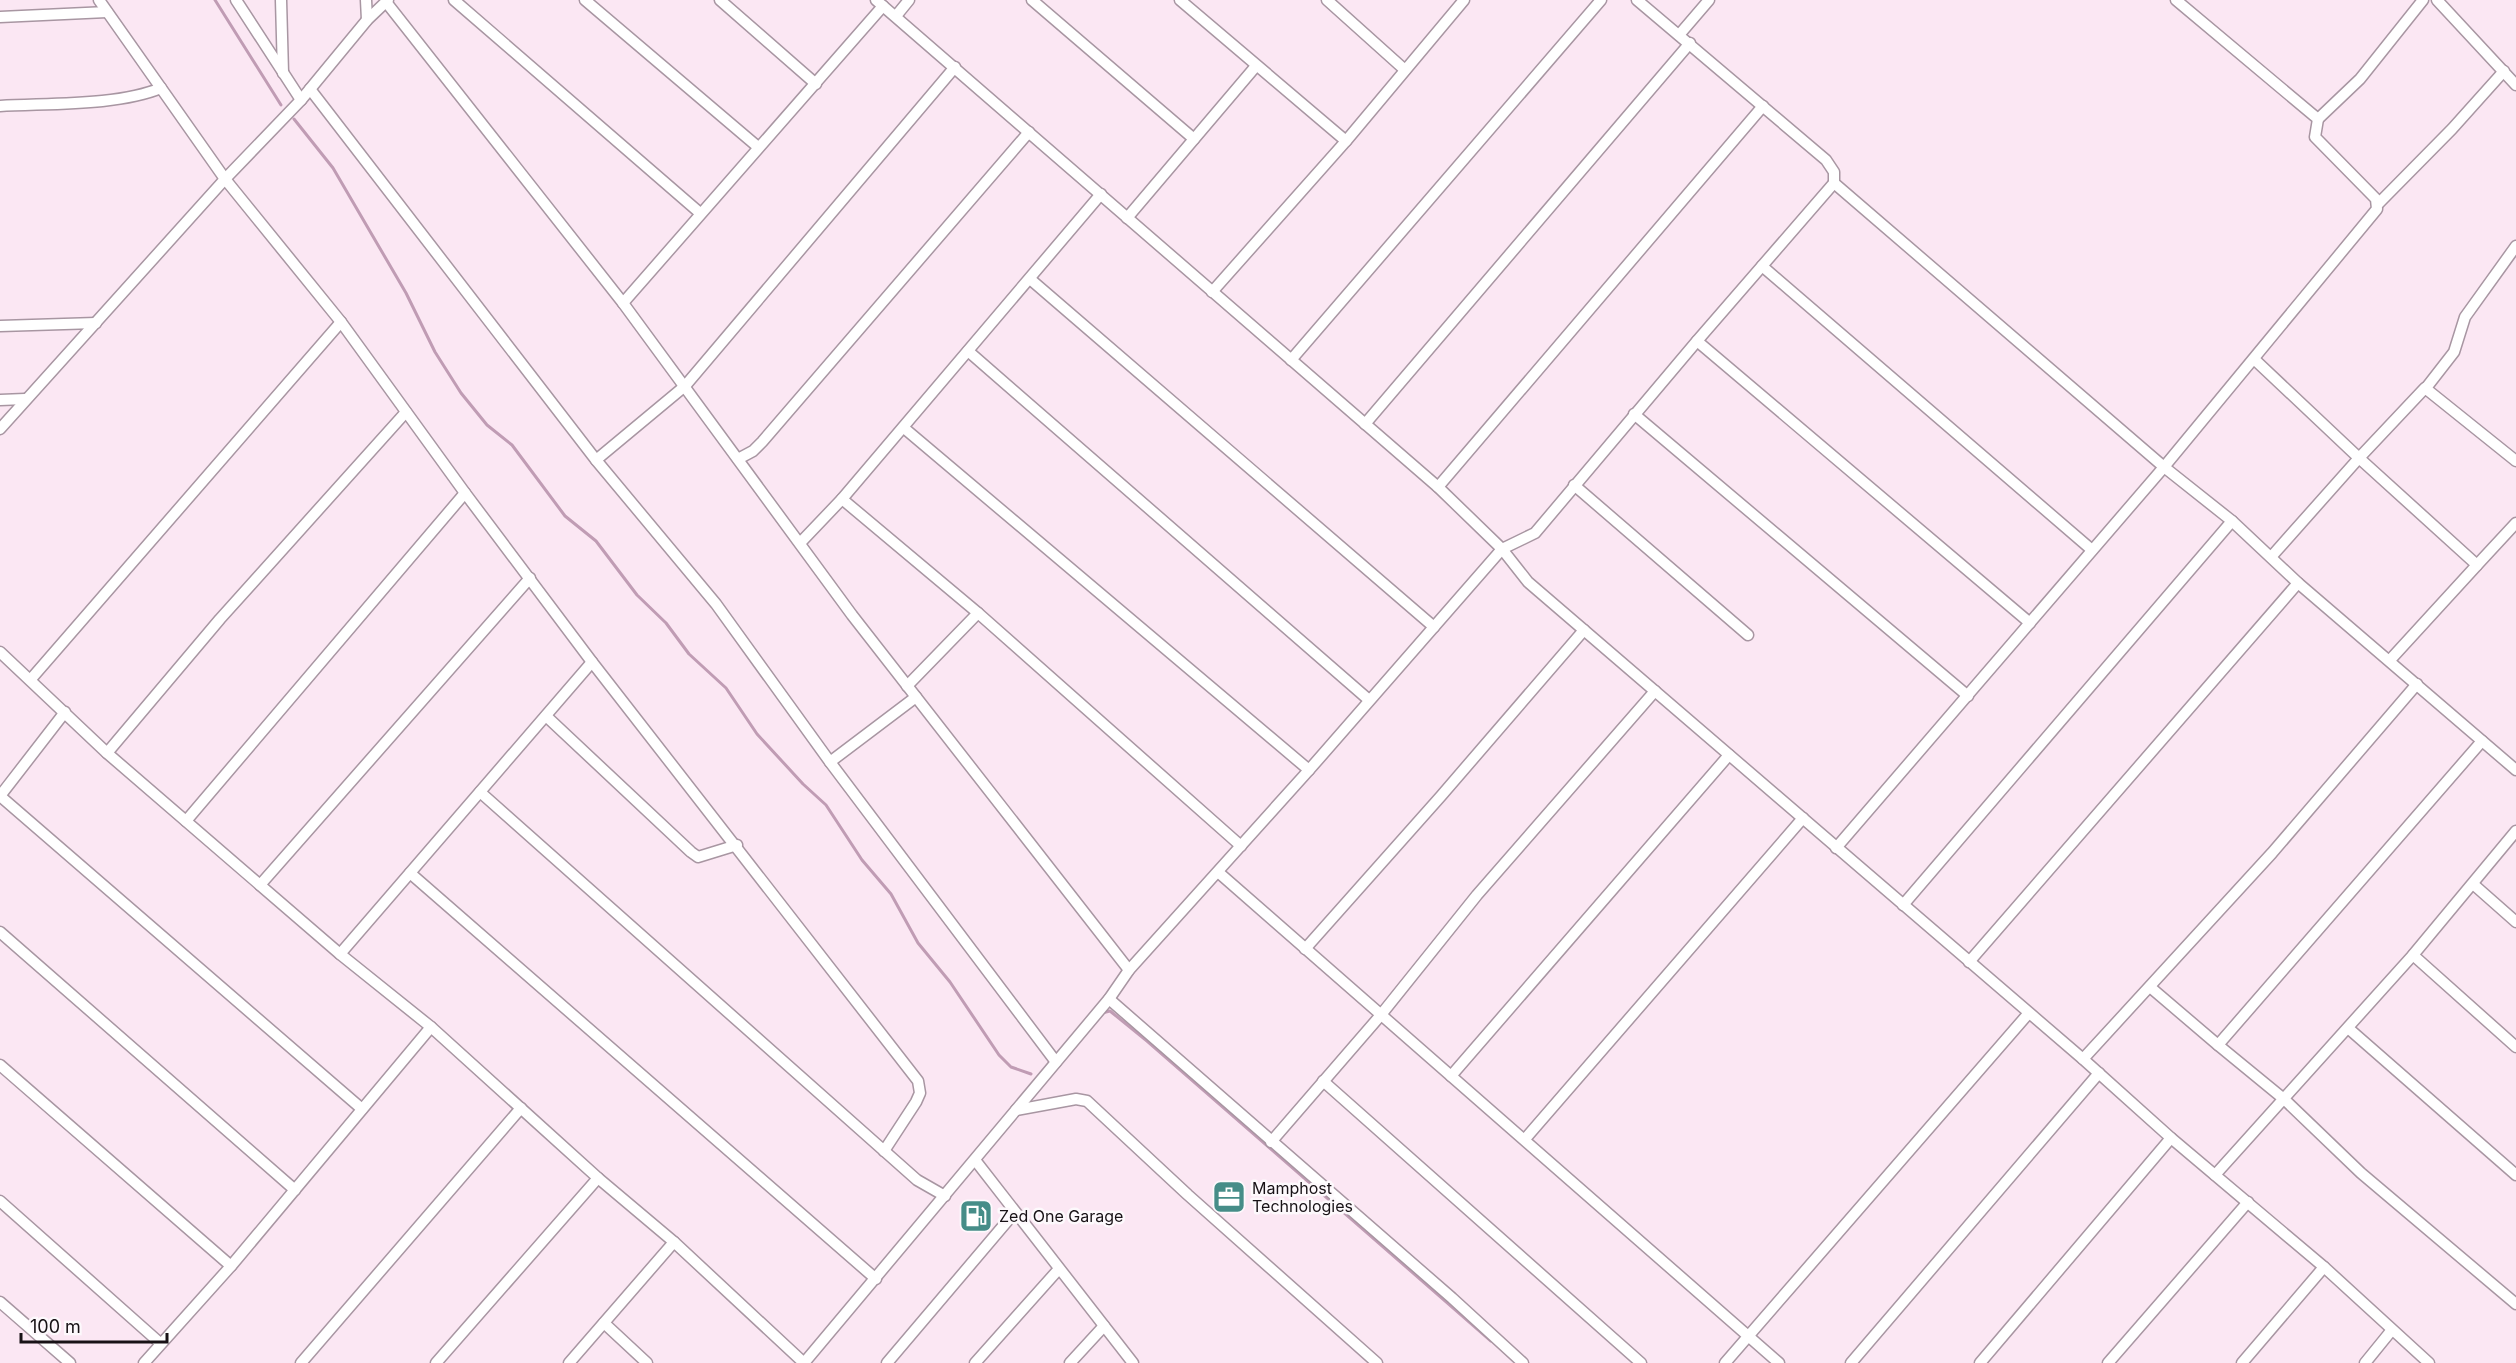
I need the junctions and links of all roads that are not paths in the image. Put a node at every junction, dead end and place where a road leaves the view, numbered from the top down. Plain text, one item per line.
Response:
1 (99, 0) edge
2 (236, 0) edge
3 (281, 0) edge
4 (366, 0) edge
5 (454, 0) edge
6 (585, 0) edge
7 (720, 0) edge
8 (909, 0) edge
9 (1032, 0) edge
10 (1180, 0) edge
11 (1327, 0) edge
12 (1464, 0) edge
13 (1601, 0) edge
14 (1637, 0) edge
15 (1709, 0) edge
16 (2176, 0) edge
17 (2423, 0) edge
18 (2437, 0) edge
19 (387, 1) edge
20 (880, 3) edge
21 (107, 12) junction
22 (896, 16) junction
23 (0, 17) edge
24 (367, 20) junction
25 (1680, 35) junction
26 (282, 41) junction
27 (1690, 43) junction
28 (271, 54) junction
29 (1256, 66) junction
30 (955, 67) junction
31 (1405, 70) junction
32 (2504, 71) junction
33 (283, 73) junction
34 (816, 84) junction
35 (2516, 86) edge
36 (160, 88) junction
37 (310, 89) junction
38 (301, 100) junction
39 (0, 106) edge
40 (1763, 106) junction
41 (2318, 119) junction
42 (1029, 132) junction
43 (1194, 139) junction
44 (1346, 141) junction
45 (758, 147) junction
46 (225, 179) junction
47 (1833, 183) junction
48 (1101, 194) junction
49 (2378, 204) junction
50 (700, 213) junction
51 (1127, 218) junction
52 (2516, 246) edge
53 (1762, 266) junction
54 (1030, 279) junction
55 (1212, 292) junction
56 (622, 303) junction
57 (341, 322) junction
58 (96, 323) junction
59 (0, 326) edge
60 (1697, 341) junction
61 (968, 351) junction
62 (2254, 359) junction
63 (1291, 360) junction
64 (685, 386) junction
65 (2426, 388) junction
66 (25, 399) junction
67 (0, 400) edge
68 (406, 412) junction
69 (1634, 414) junction
70 (1365, 424) junction
71 (904, 428) junction
72 (0, 429) edge
73 (2359, 458) junction
74 (738, 459) junction
75 (596, 460) junction
76 (2516, 461) edge
77 (2164, 467) junction
78 (1574, 485) junction
79 (1438, 487) junction
80 (465, 493) junction
81 (842, 499) junction
82 (2232, 521) junction
83 (2516, 523) edge
84 (801, 542) junction
85 (1502, 549) junction
86 (2092, 550) junction
87 (2271, 557) junction
88 (2477, 565) junction
89 (530, 578) junction
90 (2298, 583) junction
91 (978, 613) junction
92 (2030, 622) junction
93 (1434, 627) junction
94 (1584, 630) junction
95 (1748, 635) dead end
96 (0, 652) edge
97 (2390, 660) junction
98 (592, 662) junction
99 (31, 679) junction
100 (2417, 684) junction
101 (907, 686) junction
102 (1655, 691) junction
103 (1968, 696) junction
104 (916, 697) junction
105 (1369, 700) junction
106 (65, 712) junction
107 (546, 716) junction
108 (2482, 741) junction
109 (107, 753) junction
110 (1729, 755) junction
111 (830, 762) junction
112 (1309, 770) junction
113 (2516, 770) edge
114 (480, 792) junction
115 (1803, 818) junction
116 (186, 820) junction
117 (2516, 831) edge
118 (737, 845) junction
119 (1241, 846) junction
120 (1836, 848) junction
121 (1218, 872) junction
122 (410, 873) junction
123 (2473, 884) junction
124 (261, 885) junction
125 (1903, 905) junction
126 (2516, 922) edge
127 (0, 932) edge
128 (1305, 949) junction
129 (340, 954) junction
130 (2412, 955) junction
131 (1969, 962) junction
132 (1129, 970) junction
133 (2150, 987) junction
134 (1108, 999) junction
135 (2028, 1014) junction
136 (1380, 1016) junction
137 (431, 1027) junction
138 (2348, 1028) junction
139 (2217, 1045) junction
140 (2516, 1047) edge
141 (2083, 1059) junction
142 (1056, 1062) junction
143 (0, 1065) edge
144 (2099, 1073) junction
145 (1451, 1076) junction
146 (1323, 1081) junction
147 (2285, 1100) junction
148 (521, 1108) junction
149 (362, 1109) junction
150 (1016, 1110) junction
151 (2171, 1138) junction
152 (1525, 1139) junction
153 (1271, 1142) junction
154 (884, 1151) junction
155 (975, 1160) junction
156 (2215, 1175) junction
157 (2516, 1175) edge
158 (598, 1178) junction
159 (295, 1190) junction
160 (945, 1196) junction
161 (0, 1202) edge
162 (2248, 1202) junction
163 (1015, 1212) junction
164 (674, 1242) junction
165 (231, 1266) junction
166 (2324, 1267) junction
167 (1058, 1269) junction
168 (876, 1279) junction
169 (0, 1302) edge
170 (2516, 1304) edge
171 (604, 1323) junction
172 (1104, 1326) junction
173 (2391, 1330) junction
174 (1748, 1335) junction
175 (160, 1343) junction
176 (70, 1363) edge
177 (144, 1363) edge
178 (301, 1363) edge
179 (436, 1363) edge
180 (569, 1363) edge
181 (647, 1363) edge
182 (804, 1363) edge
183 (887, 1363) edge
184 (975, 1363) edge
185 (1070, 1363) edge
186 (1133, 1363) edge
187 (1377, 1363) edge
188 (1523, 1363) edge
189 (1641, 1363) edge
190 (1725, 1363) edge
191 (1779, 1363) edge
192 (1851, 1363) edge
193 (1980, 1363) edge
194 (2108, 1363) edge
195 (2242, 1363) edge
196 (2365, 1363) edge
197 (2429, 1363) edge

1 - 21 street
2 - 28 street
3 - 26 street
4 - 24 street
5 - 50 street
6 - 45 street
7 - 34 street
8 - 22 street
9 - 43 street
10 - 29 street
11 - 31 street
12 - 31 street
13 - 63 street
14 - 25 street
15 - 25 street
16 - 41 street
17 - 41 street
18 - 32 street
19 - 24 street
19 - 56 street
20 - 22 street
20 - 34 street
21 - 23 street
21 - 36 street
22 - 30 street
24 - 37 street
25 - 27 street
26 - 28 street
26 - 33 street
27 - 40 street
27 - 70 street
28 - 33 street
29 - 43 street
29 - 44 street
30 - 42 street
30 - 64 street
31 - 44 street
32 - 35 street
32 - 49 street
33 - 38 street
34 - 45 street
36 - 39 street
36 - 46 street
37 - 38 street
37 - 75 street
38 - 46 street
40 - 47 street
40 - 79 street
41 - 49 street
42 - 48 street
42 - 74 street
43 - 51 street
44 - 55 street
45 - 50 street
46 - 57 street
46 - 58 street
47 - 53 street
47 - 77 street
48 - 51 street
48 - 54 street
49 - 62 street
50 - 56 street
51 - 55 street
52 - 65 street
53 - 60 street
53 - 86 street
54 - 61 street
54 - 93 street
55 - 63 street
56 - 64 street
57 - 68 street
57 - 99 street
58 - 59 street
58 - 66 street
60 - 69 street
60 - 92 street
61 - 71 street
61 - 105 street
62 - 73 street
62 - 77 street
63 - 70 street
64 - 74 street
64 - 75 street
65 - 73 street
65 - 76 street
66 - 67 street
66 - 72 street
68 - 80 street
68 - 109 street
69 - 78 street
69 - 103 street
70 - 79 street
71 - 81 street
71 - 112 street
73 - 87 street
73 - 88 street
74 - 84 street
75 - 111 street
77 - 82 street
77 - 86 street
78 - 85 street
78 - 95 street
79 - 85 street
80 - 89 street
80 - 116 street
81 - 84 street
81 - 91 street
82 - 87 street
82 - 125 street
83 - 88 street
84 - 101 street
85 - 93 street
85 - 94 street
86 - 92 street
87 - 90 street
88 - 97 street
89 - 98 street
89 - 124 street
90 - 97 street
90 - 131 street
91 - 101 street
91 - 119 street
92 - 103 street
93 - 105 street
94 - 102 street
94 - 128 street
96 - 99 street
97 - 100 street
98 - 107 street
98 - 118 street
99 - 106 street
100 - 108 street
100 - 133 street
101 - 104 street
102 - 110 street
102 - 136 street
103 - 120 street
104 - 111 street
104 - 132 street
105 - 112 street
106 - 109 street
106 - 149 street
107 - 114 street
107 - 118 street
108 - 113 street
108 - 139 street
109 - 116 street
110 - 115 street
110 - 145 street
111 - 142 street
112 - 119 street
114 - 122 street
114 - 154 street
115 - 120 street
115 - 152 street
116 - 124 street
117 - 123 street
118 - 154 street
119 - 121 street
120 - 125 street
121 - 128 street
121 - 132 street
122 - 129 street
122 - 168 street
123 - 126 street
123 - 130 street
124 - 129 street
125 - 131 street
127 - 159 street
128 - 136 street
129 - 137 street
130 - 138 street
130 - 140 street
131 - 135 street
132 - 134 street
133 - 139 street
133 - 141 street
134 - 142 street
134 - 153 street
135 - 141 street
135 - 174 street
136 - 145 street
136 - 146 street
137 - 148 street
137 - 149 street
138 - 147 street
138 - 157 street
139 - 147 street
141 - 144 street
142 - 150 street
143 - 165 street
144 - 151 street
144 - 192 street
145 - 152 street
146 - 153 street
146 - 189 street
147 - 156 street
147 - 170 street
148 - 158 street
148 - 178 street
149 - 159 street
150 - 155 street
150 - 187 street
151 - 156 street
151 - 193 street
152 - 174 street
153 - 188 street
154 - 160 street
155 - 160 street
155 - 163 street
156 - 162 street
158 - 164 street
158 - 179 street
159 - 165 street
160 - 168 street
161 - 175 street
162 - 166 street
162 - 194 street
163 - 167 street
163 - 183 street
164 - 171 street
164 - 182 street
165 - 175 street
166 - 173 street
166 - 195 street
167 - 172 street
167 - 184 street
168 - 182 street
169 - 176 street
171 - 180 street
171 - 181 street
172 - 185 street
172 - 186 street
173 - 196 street
173 - 197 street
174 - 190 street
174 - 191 street
175 - 177 street

